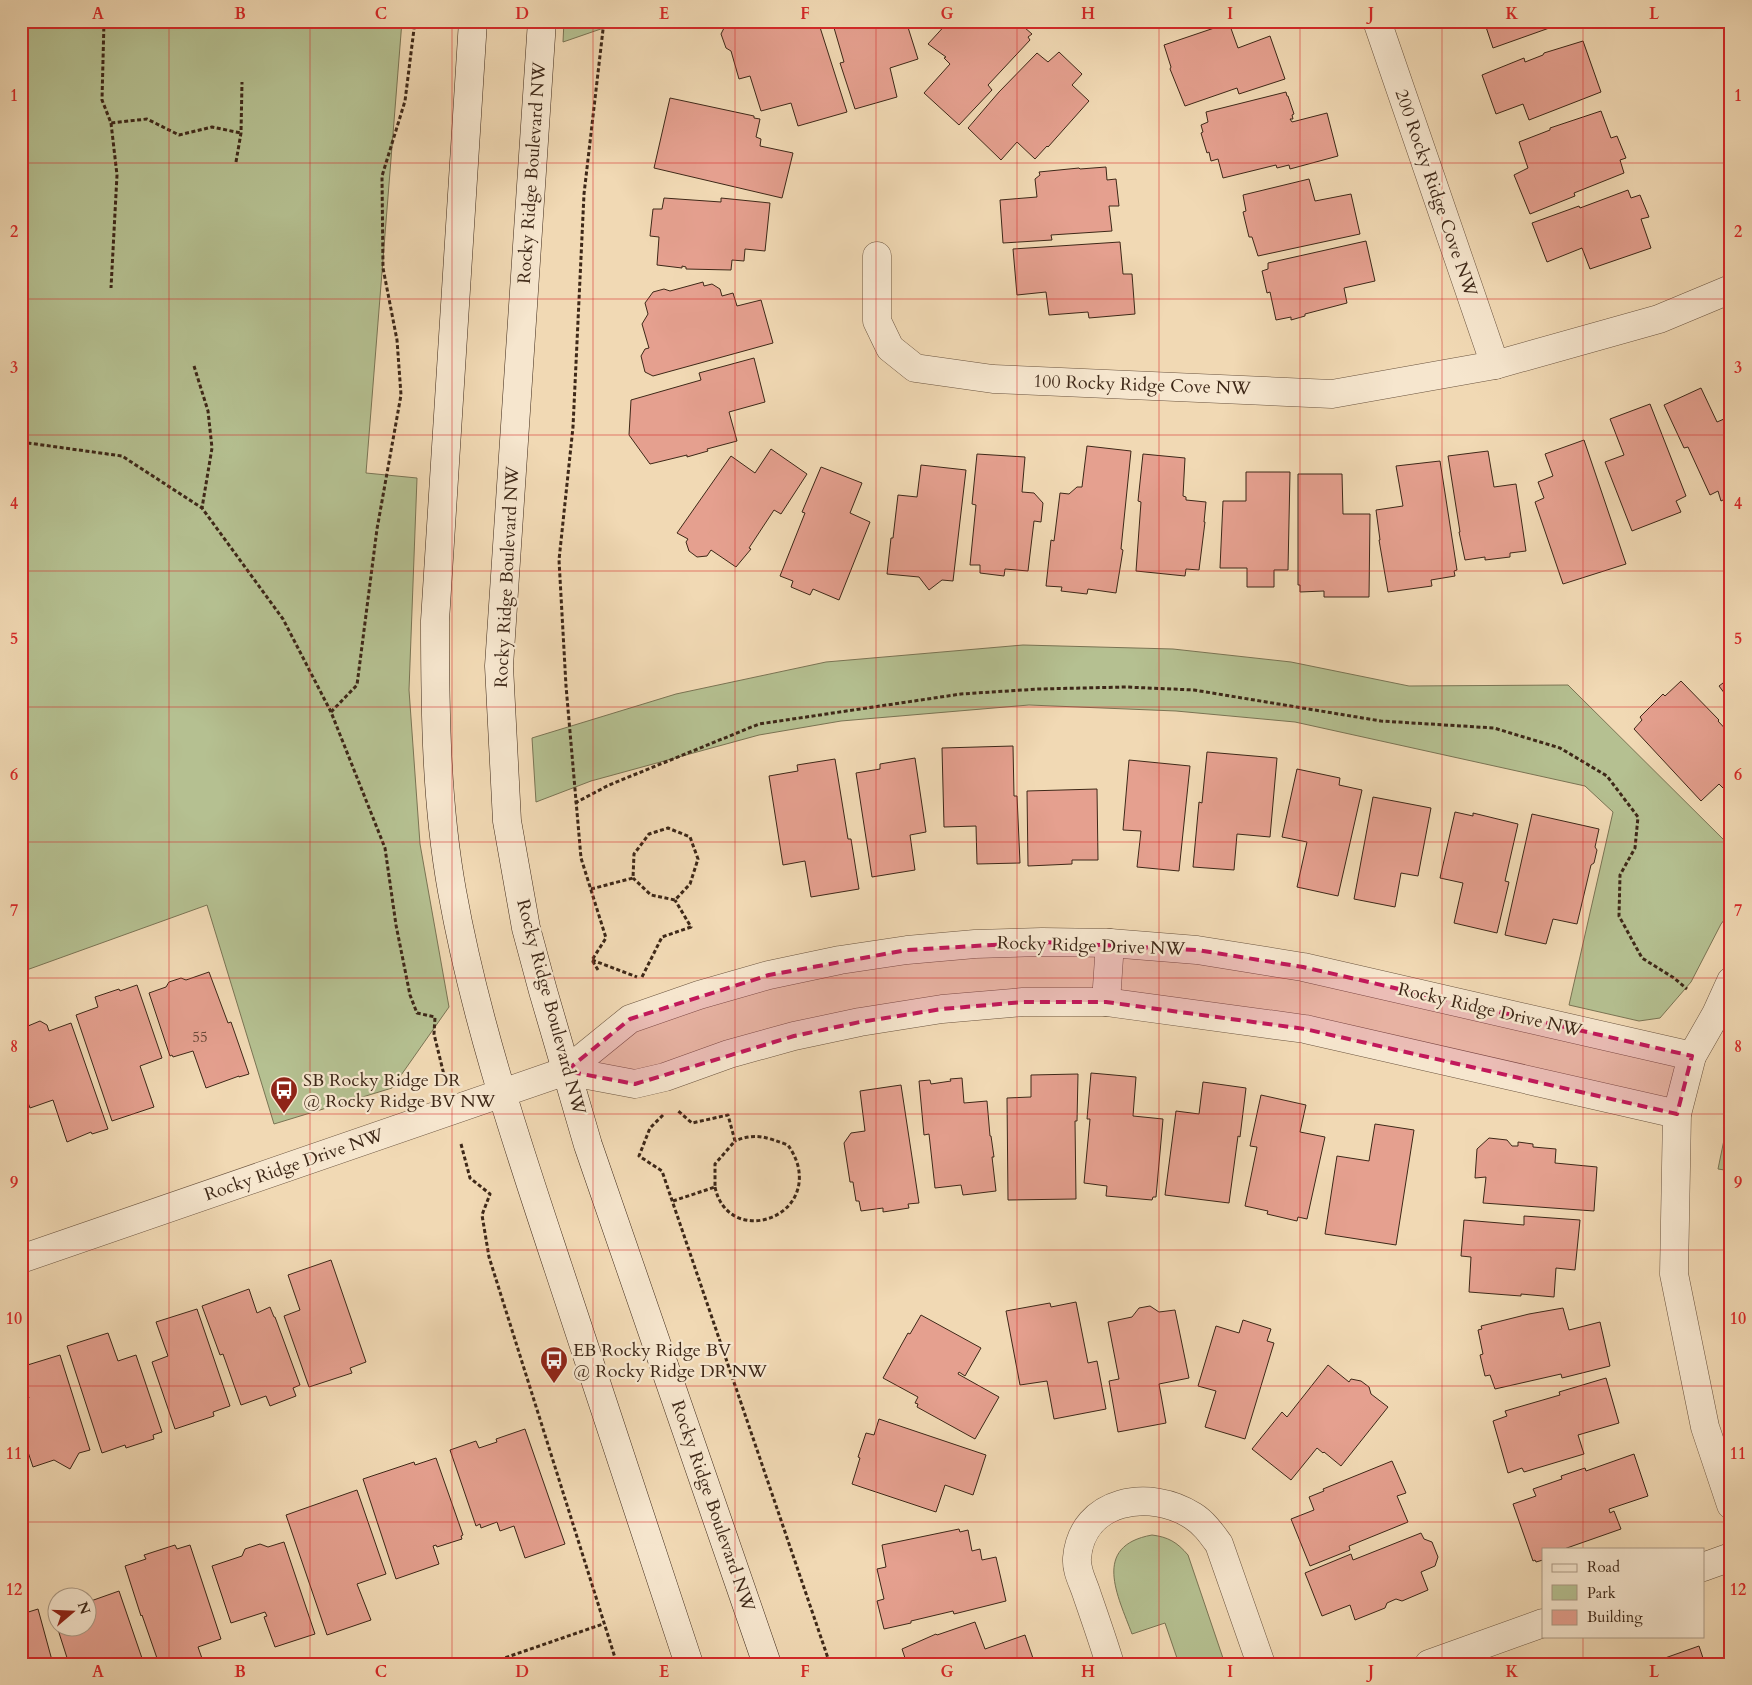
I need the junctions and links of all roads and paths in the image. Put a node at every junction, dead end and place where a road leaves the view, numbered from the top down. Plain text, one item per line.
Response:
1 (104, 21) edge
2 (415, 21) edge
3 (473, 21) edge
4 (542, 21) edge
5 (604, 21) edge
6 (1377, 21) edge
7 (242, 82) dead end
8 (110, 122) junction
9 (241, 133) junction
10 (236, 162) dead end
11 (877, 256) dead end
12 (111, 288) dead end
13 (1731, 289) edge
14 (1495, 364) junction
15 (194, 366) dead end
16 (21, 442) edge
17 (202, 508) junction
18 (331, 712) junction
19 (575, 803) junction
20 (633, 878) junction
21 (591, 889) junction
22 (675, 900) junction
23 (1110, 943) junction
24 (592, 960) junction
25 (598, 970) dead end
26 (1731, 981) edge
27 (1106, 1002) junction
28 (1716, 1014) junction
29 (434, 1034) dead end
30 (1692, 1056) junction
31 (566, 1071) junction
32 (503, 1094) junction
33 (671, 1106) dead end
34 (666, 1112) dead end
35 (1677, 1114) junction
36 (734, 1141) junction
37 (470, 1178) dead end
38 (715, 1187) junction
39 (673, 1201) junction
40 (21, 1259) edge
41 (1731, 1504) edge
42 (1731, 1557) edge
43 (1704, 1567) edge
44 (1542, 1623) edge
45 (604, 1624) junction
46 (487, 1664) edge
47 (616, 1664) edge
48 (689, 1664) edge
49 (767, 1664) edge
50 (830, 1664) edge
51 (1110, 1664) edge
52 (1261, 1664) edge
53 (1429, 1664) edge

1 - 8 path
2 - 18 path
3 - 32 street
4 - 31 street, Rocky Ridge Boulevard NW
5 - 19 path
6 - 14 street, 200 Rocky Ridge Cove NW
7 - 9 path
8 - 9 path
8 - 12 path
9 - 10 path
11 - 14 street, 100 Rocky Ridge Cove NW
13 - 14 street, 100 Rocky Ridge Cove NW
15 - 17 path
16 - 17 path
17 - 18 path
18 - 29 path
19 - 21 path
19 - 28 path
20 - 21 path
20 - 22 path
20 - 22 path
21 - 24 path
22 - 24 path
23 - 27 street
23 - 30 street, Rocky Ridge Drive NW
23 - 31 street, Rocky Ridge Drive NW
24 - 25 path
26 - 28 street
27 - 31 street
27 - 35 street
28 - 30 street
30 - 35 street
31 - 32 street, Rocky Ridge Drive NW
31 - 49 street, Rocky Ridge Boulevard NW
32 - 40 street, Rocky Ridge Drive NW
32 - 48 street
33 - 36 path
34 - 39 path
35 - 41 street
36 - 38 path
36 - 38 path
37 - 45 path
38 - 39 path
39 - 50 path
42 - 43 street
44 - 53 street
45 - 46 path
45 - 47 path
51 - 52 street

